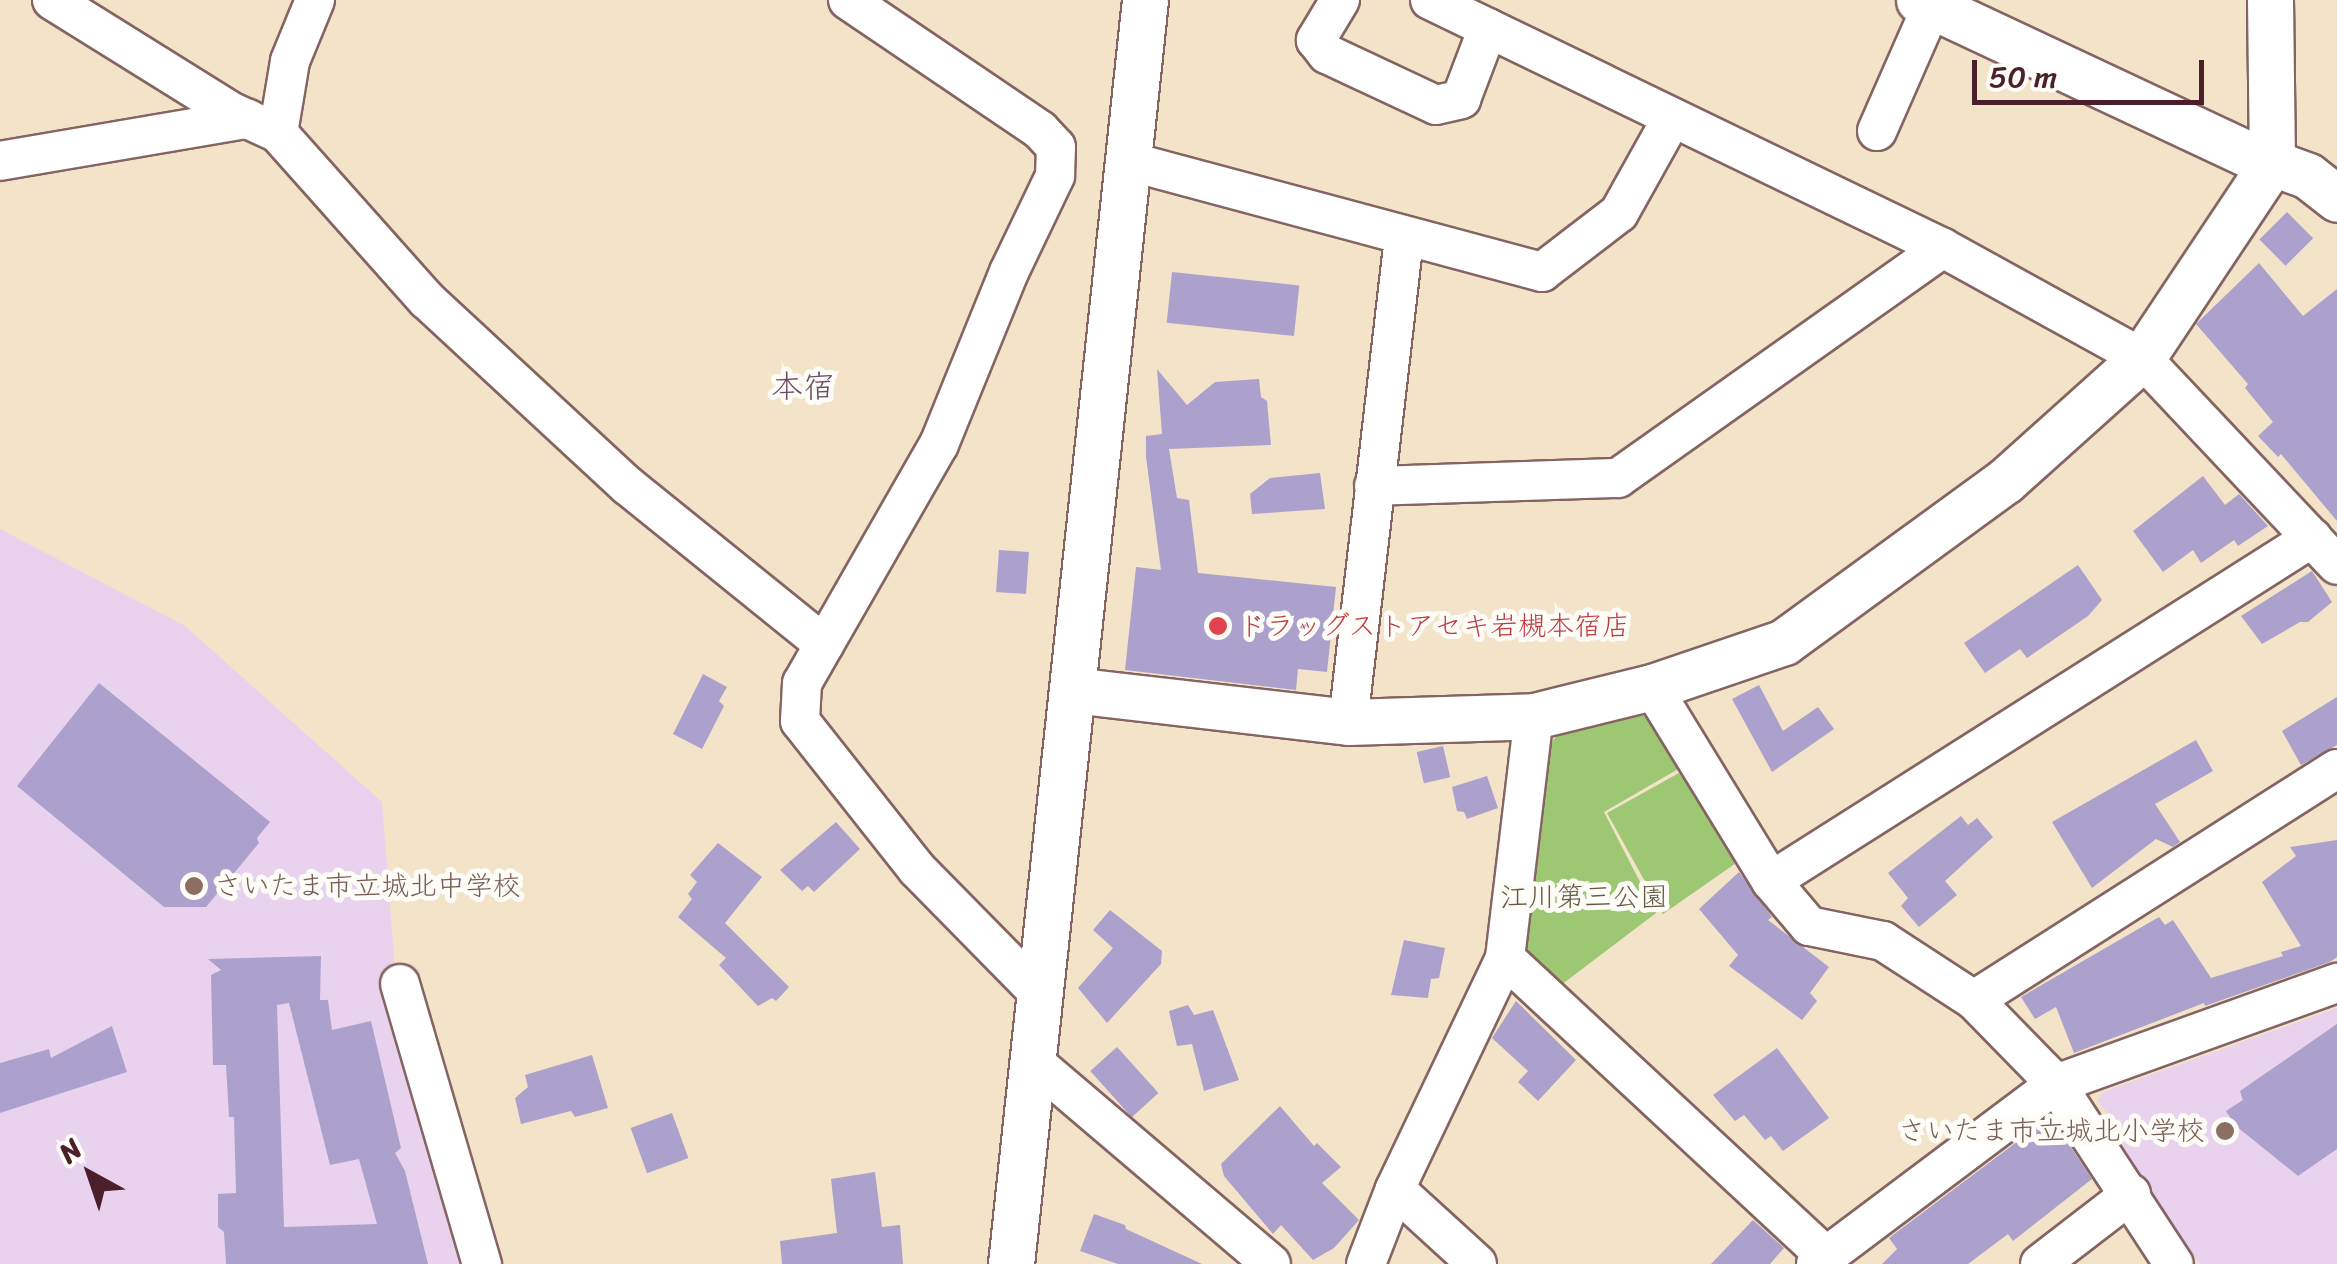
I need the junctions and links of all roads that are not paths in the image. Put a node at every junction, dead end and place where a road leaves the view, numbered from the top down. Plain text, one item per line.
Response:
1 (52, 0) edge
2 (315, 0) edge
3 (1144, 0) edge
4 (1340, 0) edge
5 (1430, 0) edge
6 (2270, 0) edge
7 (858, 3) edge
8 (1926, 3) edge
9 (1488, 28) junction
10 (1672, 118) junction
11 (262, 126) junction
12 (1877, 131) dead end
13 (0, 161) edge
14 (1128, 162) junction
15 (2272, 163) junction
16 (2337, 199) edge
17 (1404, 236) junction
18 (1943, 248) junction
19 (2142, 358) junction
20 (1374, 486) junction
21 (2324, 552) edge
22 (824, 644) junction
23 (1652, 687) junction
24 (1072, 690) junction
25 (1534, 716) junction
26 (1348, 722) junction
27 (2337, 769) edge
28 (1771, 881) junction
29 (1505, 958) junction
30 (400, 984) dead end
31 (2337, 984) edge
32 (1040, 994) junction
33 (1974, 1000) junction
34 (1034, 1062) junction
35 (2056, 1084) junction
36 (1395, 1188) junction
37 (2131, 1194) junction
38 (1820, 1259) edge
39 (482, 1264) edge
40 (1011, 1264) edge
41 (1271, 1264) edge
42 (1366, 1264) edge
43 (1478, 1264) edge
44 (2040, 1264) edge
45 (2174, 1264) edge

1 - 11 street
2 - 11 street
3 - 14 street
4 - 9 street
5 - 9 street
6 - 15 street
7 - 22 street
8 - 12 street
8 - 15 street
9 - 10 street
10 - 17 street
10 - 18 street
11 - 13 street
11 - 22 street
14 - 17 street
14 - 24 street
15 - 16 street
15 - 19 street
17 - 20 street
18 - 19 street
18 - 20 street
19 - 21 street
19 - 23 street
20 - 26 street
21 - 28 street
22 - 32 street
23 - 25 street
23 - 28 street
24 - 26 street
24 - 32 street
25 - 26 street
25 - 29 street
27 - 33 street
28 - 33 street
29 - 36 street
29 - 38 street
30 - 39 street
31 - 35 street
32 - 34 street
33 - 35 street
34 - 40 street
34 - 41 street
35 - 37 street
35 - 38 street
36 - 42 street
36 - 43 street
37 - 44 street
37 - 45 street

